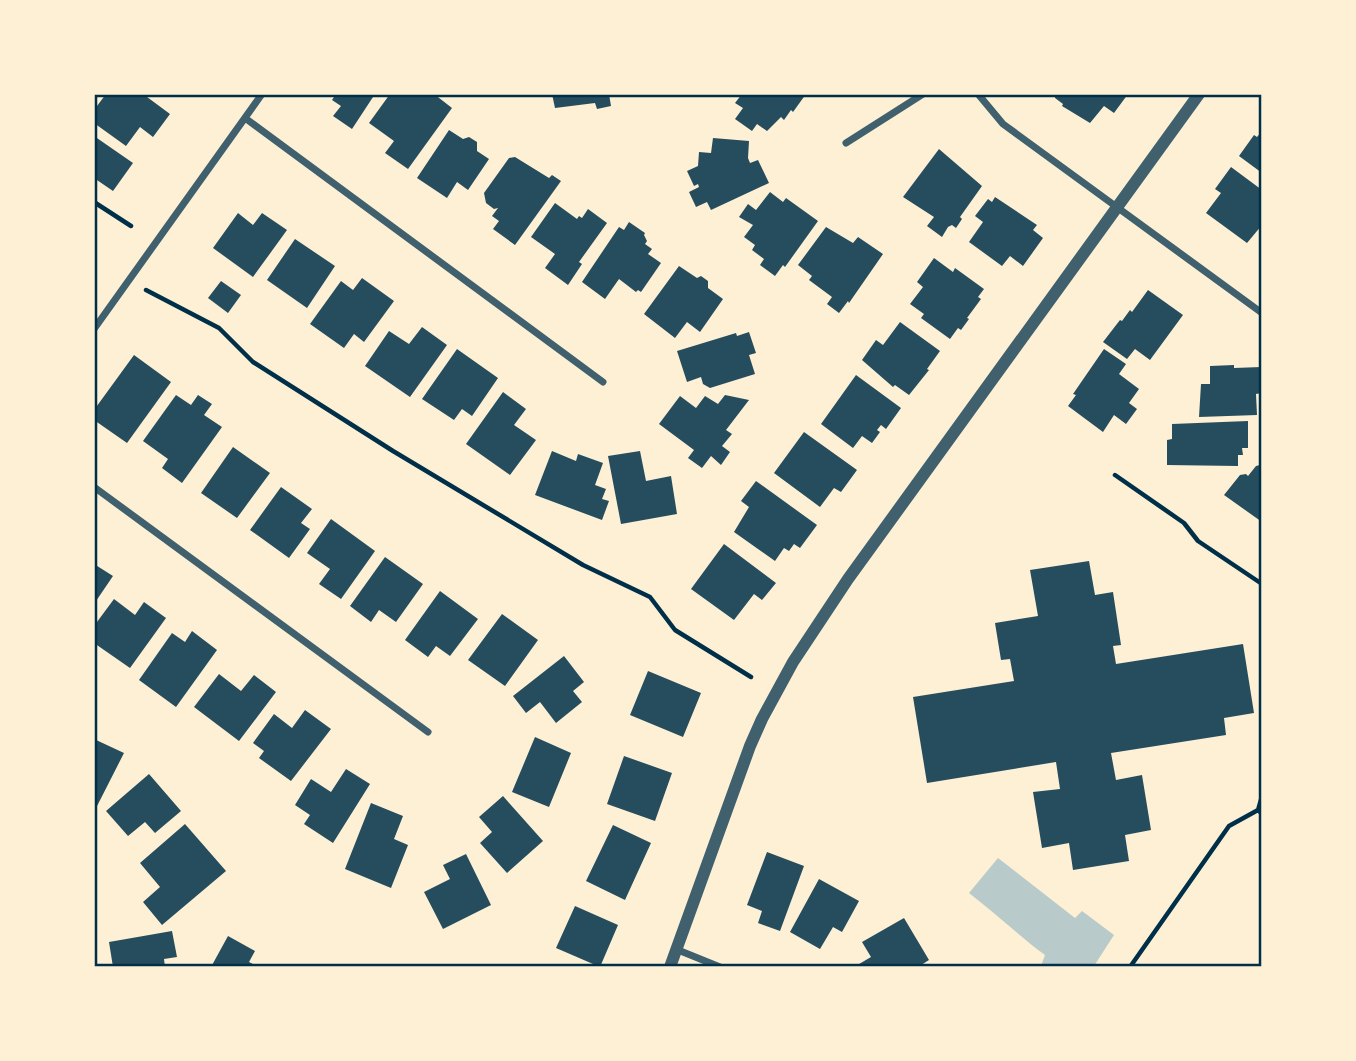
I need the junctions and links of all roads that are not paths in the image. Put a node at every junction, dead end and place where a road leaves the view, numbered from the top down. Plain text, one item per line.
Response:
1 (262, 94) edge
2 (923, 94) edge
3 (978, 94) edge
4 (1199, 94) edge
5 (245, 118) junction
6 (846, 143) dead end
7 (1117, 208) junction
8 (1262, 313) edge
9 (94, 329) edge
10 (603, 382) dead end
11 (94, 487) edge
12 (428, 732) dead end
13 (678, 950) junction
14 (670, 967) edge
15 (720, 967) edge

1 - 5 street
2 - 6 street
3 - 7 street
4 - 7 street
5 - 9 street
5 - 10 street
7 - 8 street
7 - 13 street
11 - 12 street
13 - 14 street
13 - 15 street

